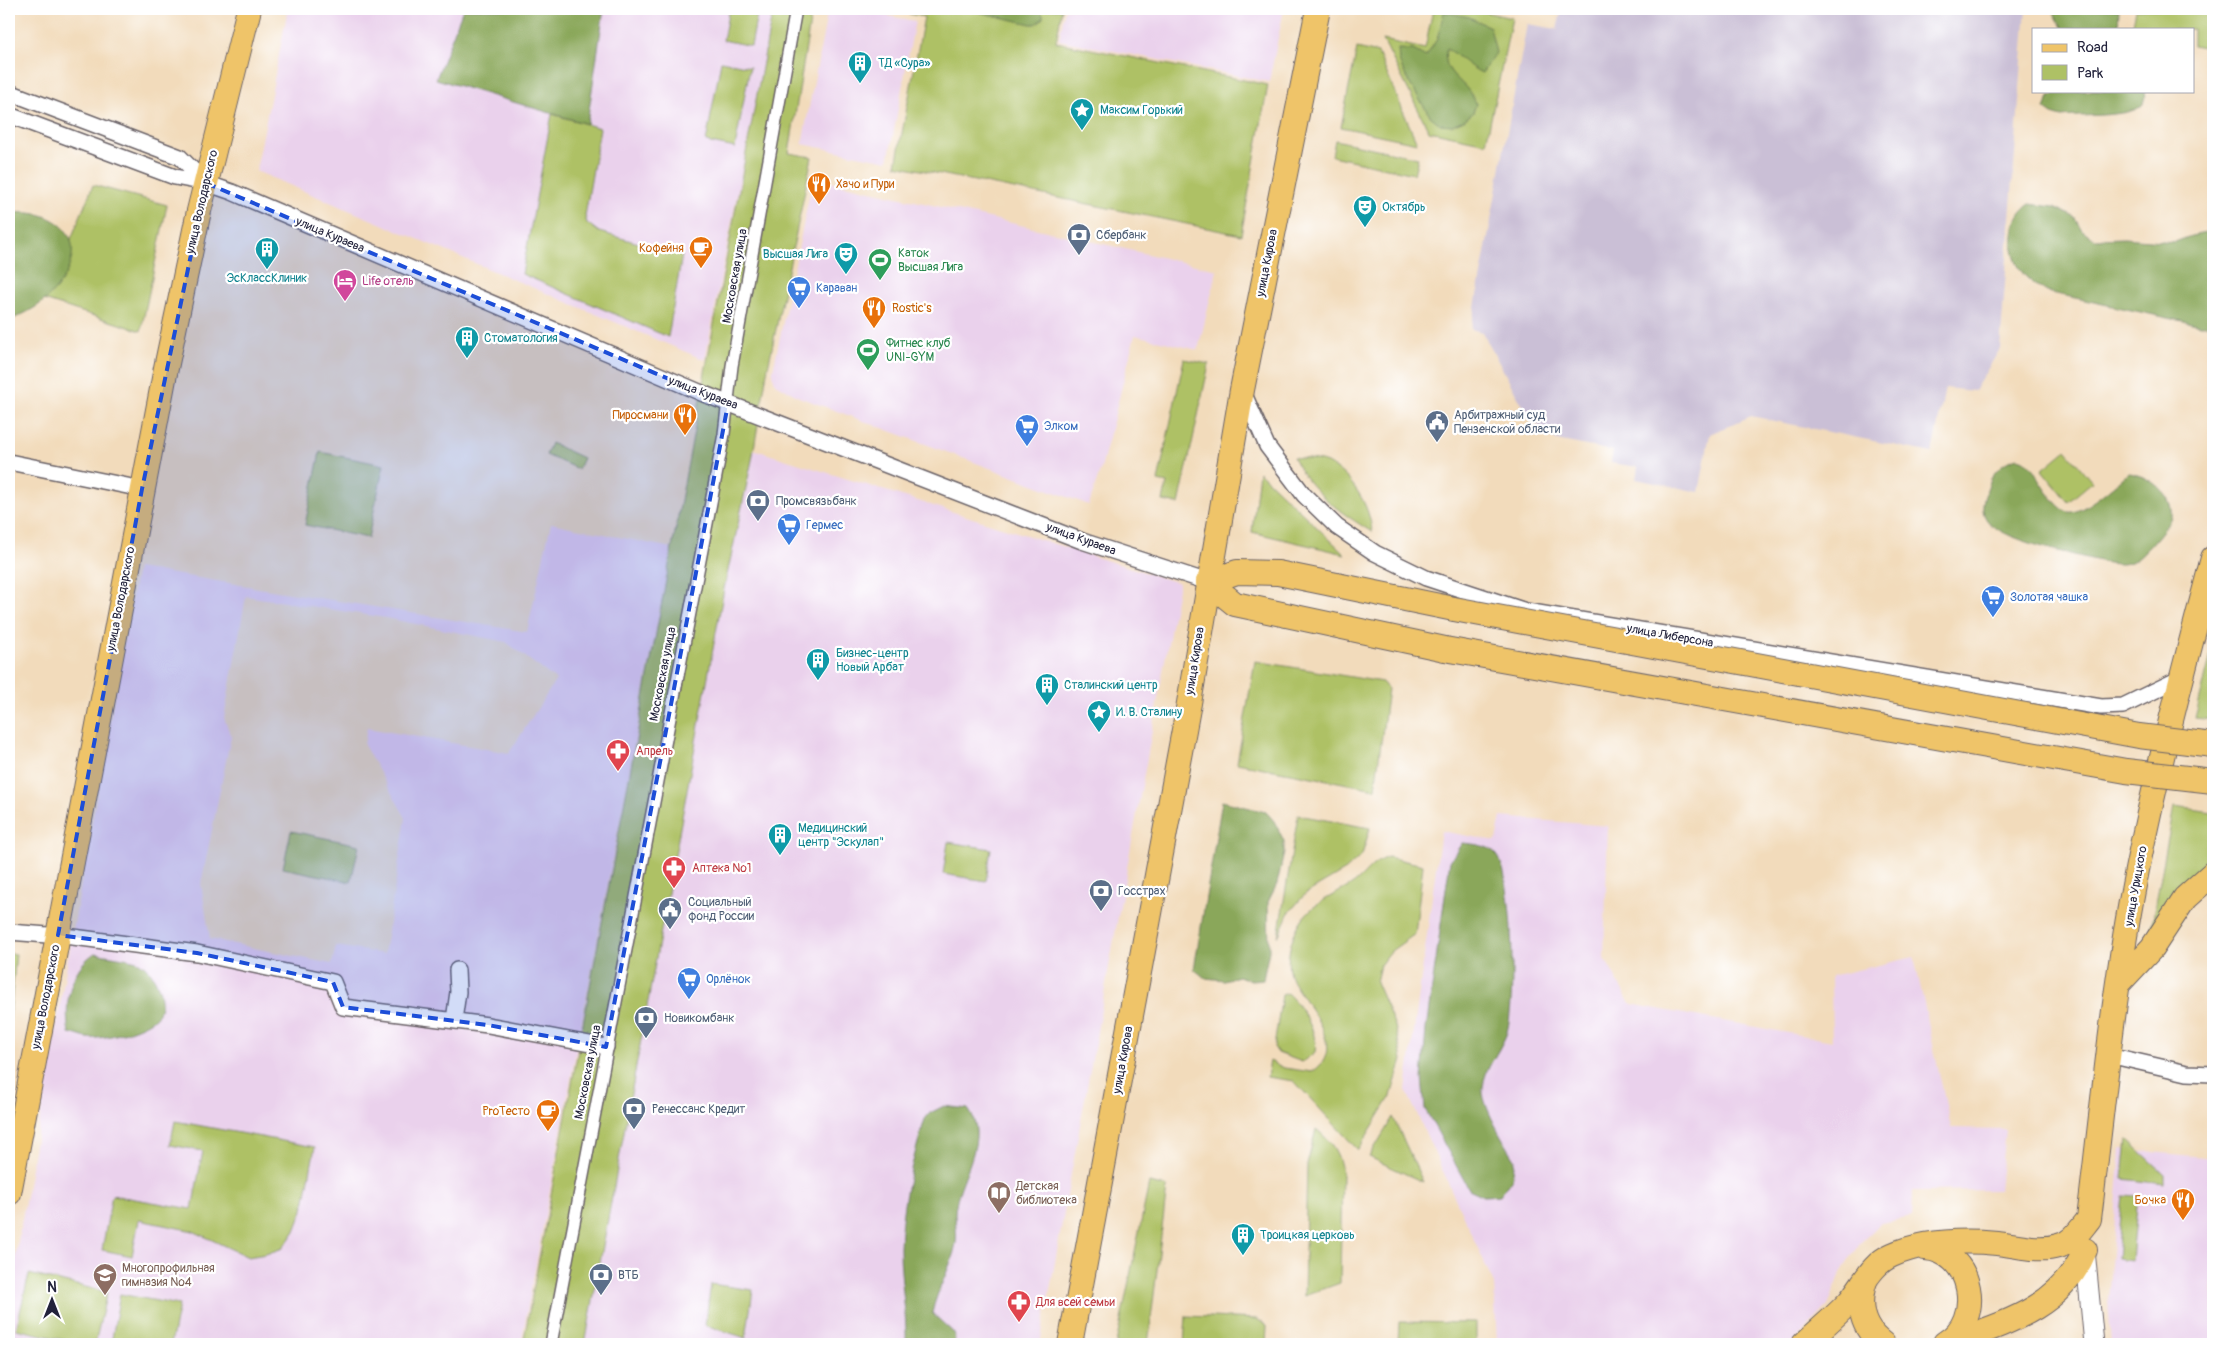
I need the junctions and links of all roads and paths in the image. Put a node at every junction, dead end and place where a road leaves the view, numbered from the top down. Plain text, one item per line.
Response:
1 (249, 9) edge
2 (796, 9) edge
3 (1318, 9) edge
4 (9, 92) edge
5 (9, 115) edge
6 (206, 183) junction
7 (1242, 390) junction
8 (728, 404) junction
9 (9, 462) edge
10 (142, 489) junction
11 (2213, 558) edge
12 (1208, 582) junction
13 (2181, 678) junction
14 (2213, 745) edge
15 (2159, 770) junction
16 (2213, 775) edge
17 (2213, 781) edge
18 (2213, 874) edge
19 (9, 932) edge
20 (58, 935) junction
21 (457, 970) dead end
22 (2119, 983) junction
23 (454, 1020) junction
24 (606, 1047) junction
25 (2109, 1054) junction
26 (2213, 1074) edge
27 (9, 1193) edge
28 (1916, 1248) junction
29 (2085, 1250) joint
30 (1865, 1279) junction
31 (551, 1344) edge
32 (1070, 1344) edge
33 (1804, 1344) edge
34 (1883, 1344) edge
35 (1943, 1344) edge
36 (1947, 1344) edge
37 (2094, 1344) edge

1 - 6 main road, улица Володарского
2 - 8 street, Московская улица
3 - 7 main road, улица Кирова
4 - 6 street, улица Кураева
5 - 6 street, улица Кураева
6 - 8 street, улица Кураева
6 - 10 main road, улица Володарского
7 - 12 main road, улица Кирова
7 - 13 street, улица Либерсона
8 - 12 street, улица Кураева
8 - 24 street, Московская улица
9 - 10 street
10 - 20 main road, улица Володарского
11 - 13 main road, улица Урицкого
12 - 14 main road, bridge
12 - 17 main road, bridge
12 - 32 main road, улица Кирова
13 - 15 main road, улица Урицкого
15 - 16 street
15 - 22 main road, улица Урицкого
18 - 22 main road
19 - 20 street
20 - 23 street
20 - 27 main road, улица Володарского
21 - 23 street
22 - 25 main road, улица Урицкого
23 - 24 street
24 - 31 street, Московская улица
25 - 26 street
25 - 28 main road, улица Урицкого
28 - 30 main road
28 - 35 main road
29 - 36 main road
29 - 37 street
30 - 33 main road
30 - 34 main road

